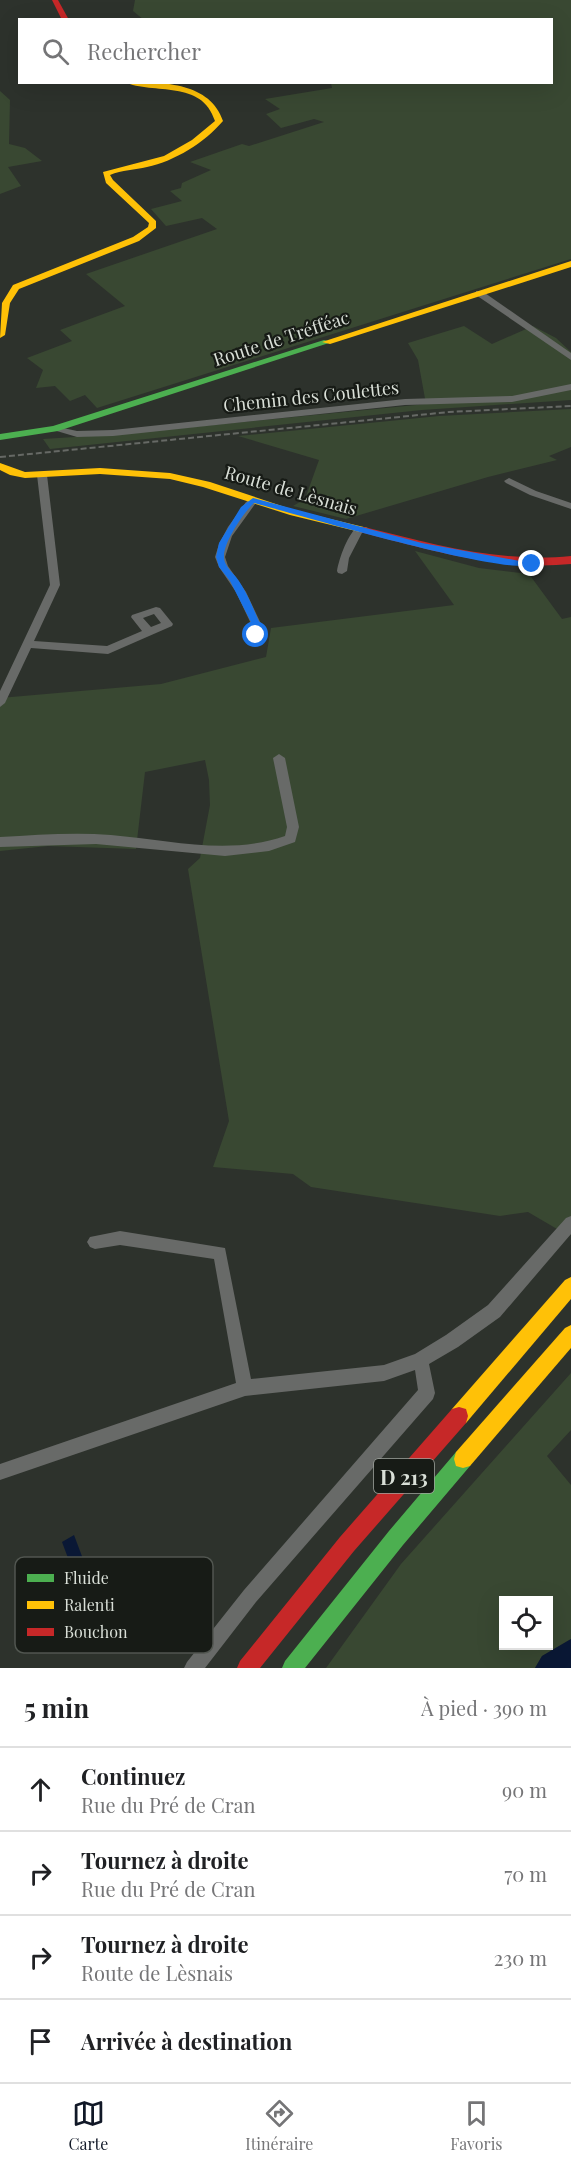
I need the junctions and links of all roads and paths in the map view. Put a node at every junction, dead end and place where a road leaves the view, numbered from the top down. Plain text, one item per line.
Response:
1 (55, 0) edge
2 (65, 18) edge
3 (140, 84) edge
4 (571, 264) edge
5 (479, 293) junction
6 (0, 335) edge
7 (571, 357) edge
8 (571, 387) edge
9 (54, 429) junction
10 (0, 437) edge
11 (0, 466) edge
12 (42, 475) junction
13 (509, 481) dead end
14 (253, 501) junction
15 (571, 506) edge
16 (359, 529) junction
17 (571, 560) edge
18 (342, 571) dead end
19 (149, 632) dead end
20 (256, 635) dead end
21 (28, 644) junction
22 (0, 704) edge
23 (279, 758) dead end
24 (0, 842) edge
25 (571, 1223) edge
26 (95, 1242) dead end
27 (571, 1286) edge
28 (571, 1334) edge
29 (419, 1361) junction
30 (245, 1388) junction
31 (0, 1472) edge
32 (213, 1643) edge
33 (205, 1653) edge
34 (193, 1668) edge
35 (247, 1668) edge
36 (292, 1668) edge

1 - 2 main road
3 - 6 main road
4 - 5 main road, Route de Tréfféac
5 - 7 street
5 - 9 main road, Route de Tréfféac
8 - 9 street, Chemin des Coulettes
9 - 10 main road, Route de Tréfféac
11 - 12 main road, Route de Lèsnais
12 - 14 main road, Route de Lèsnais
12 - 21 street
13 - 15 street
14 - 16 main road, Route de Lèsnais
14 - 20 street
16 - 17 main road, Route de Lèsnais
16 - 18 street
19 - 21 street
21 - 22 street
23 - 24 street
25 - 29 street
26 - 30 street
27 - 35 main road, D 213
28 - 36 main road, D 213
29 - 30 street
29 - 32 street
30 - 31 street
33 - 34 street

